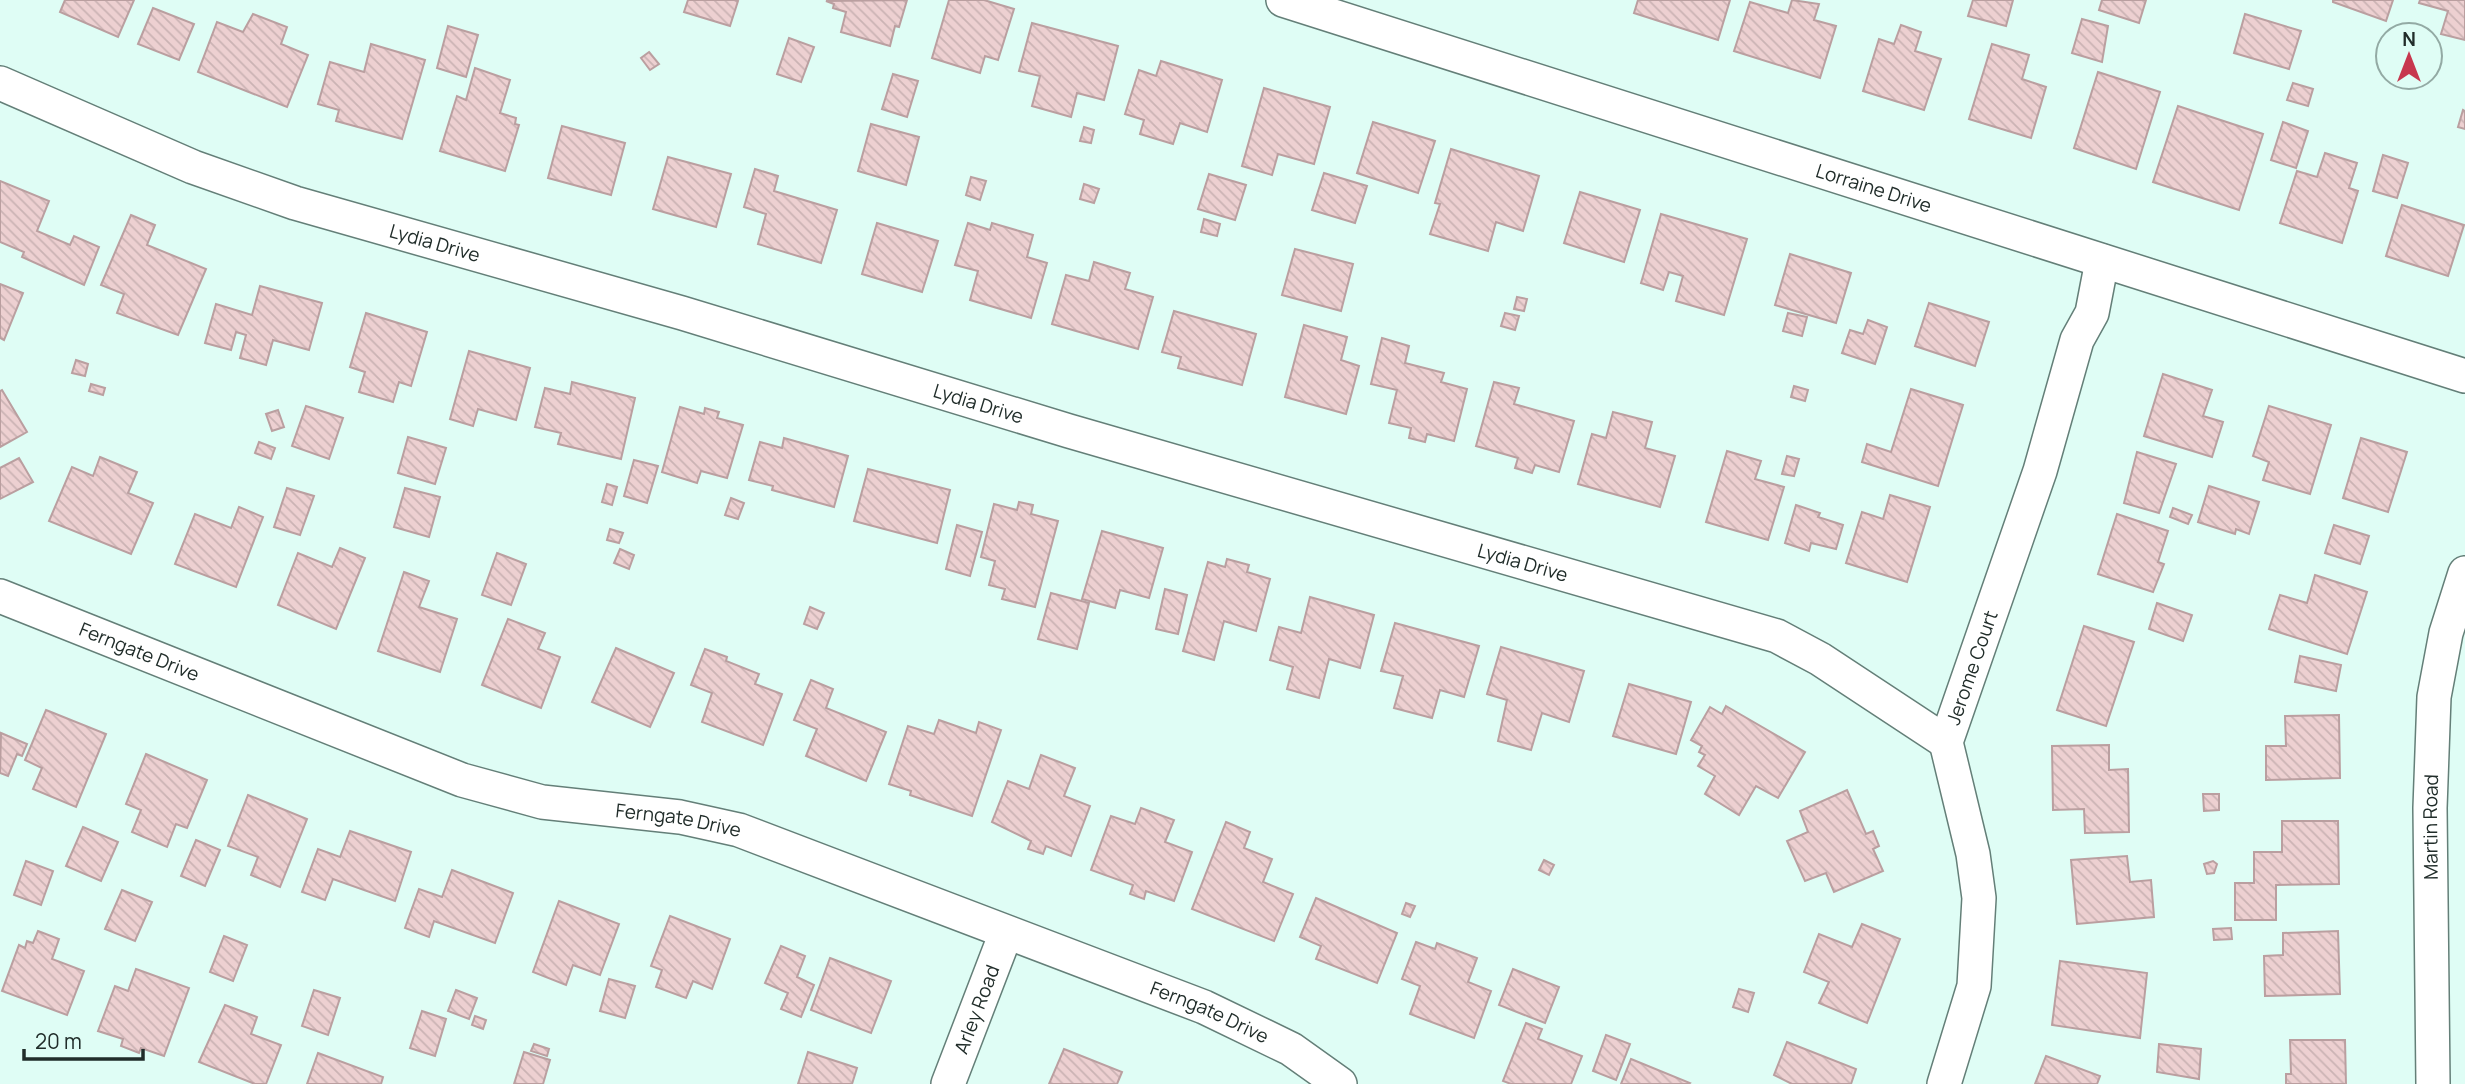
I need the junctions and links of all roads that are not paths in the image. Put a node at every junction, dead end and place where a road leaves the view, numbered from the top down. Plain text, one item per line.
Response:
1 (1283, 0) edge
2 (0, 83) edge
3 (2102, 261) junction
4 (2465, 376) edge
5 (2465, 573) edge
6 (0, 596) edge
7 (1946, 742) junction
8 (1006, 933) junction
9 (948, 1084) edge
10 (1340, 1084) edge
11 (1944, 1084) edge
12 (2433, 1084) edge

1 - 3 street, Lorraine Drive
2 - 7 street, Lydia Drive
3 - 4 street, Lorraine Drive
3 - 7 street, Jerome Court
5 - 12 street, Martin Road
6 - 8 street, Ferngate Drive
7 - 11 street, Jerome Court
8 - 9 street, Arley Road
8 - 10 street, Ferngate Drive

